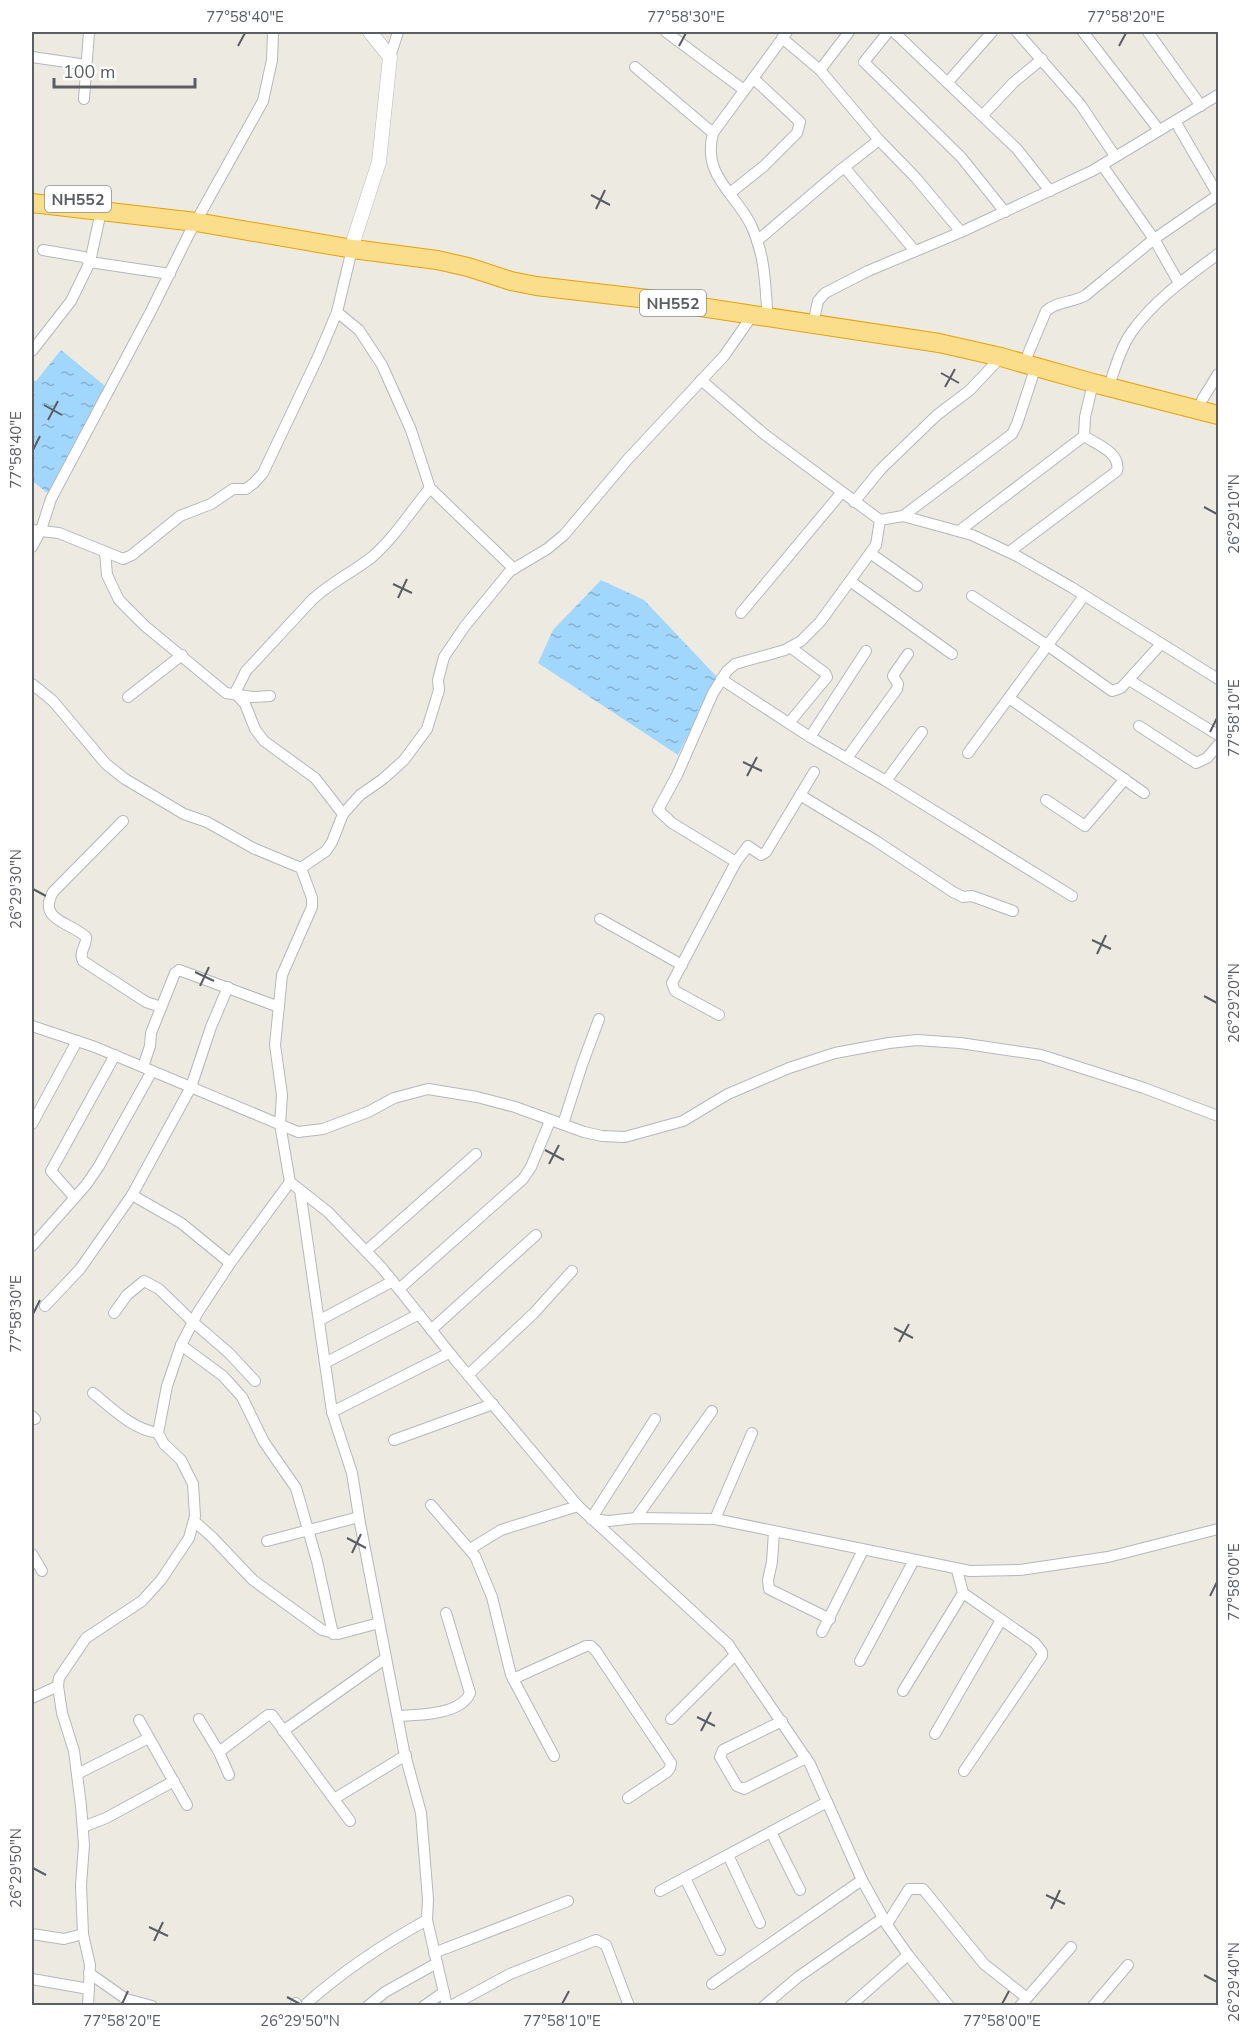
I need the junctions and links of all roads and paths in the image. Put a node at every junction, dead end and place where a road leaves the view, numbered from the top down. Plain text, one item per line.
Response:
1 (89, 32) edge
2 (273, 32) edge
3 (370, 32) edge
4 (398, 32) edge
5 (666, 32) edge
6 (849, 32) edge
7 (888, 32) edge
8 (894, 32) edge
9 (992, 32) edge
10 (1017, 32) edge
11 (1083, 32) edge
12 (1148, 32) edge
13 (784, 35) edge
14 (32, 57) edge
15 (390, 57) junction
16 (1042, 59) junction
17 (87, 65) junction
18 (635, 67) dead end
19 (820, 70) junction
20 (753, 78) junction
21 (948, 82) junction
22 (744, 90) junction
23 (1218, 95) edge
24 (84, 99) dead end
25 (1201, 106) junction
26 (983, 115) junction
27 (1175, 121) junction
28 (1159, 129) junction
29 (713, 133) junction
30 (879, 140) junction
31 (1115, 156) junction
32 (1102, 165) junction
33 (845, 168) junction
34 (1050, 191) junction
35 (730, 193) junction
36 (32, 194) edge
37 (1218, 195) edge
38 (32, 203) edge
39 (102, 207) junction
40 (1005, 212) junction
41 (198, 218) junction
42 (961, 232) junction
43 (1154, 239) junction
44 (757, 241) junction
45 (353, 244) junction
46 (44, 250) dead end
47 (915, 252) junction
48 (1218, 254) edge
49 (90, 262) junction
50 (170, 273) junction
51 (1179, 283) junction
52 (759, 310) junction
53 (337, 312) junction
54 (815, 315) junction
55 (32, 351) edge
56 (1001, 357) junction
57 (1032, 360) junction
58 (1218, 374) edge
59 (1112, 376) junction
60 (701, 380) junction
61 (1093, 383) junction
62 (1210, 402) edge
63 (1218, 415) edge
64 (1084, 436) junction
65 (430, 488) junction
66 (842, 492) junction
67 (854, 501) junction
68 (903, 516) junction
69 (880, 520) junction
70 (45, 531) edge
71 (959, 531) junction
72 (32, 547) edge
73 (105, 552) junction
74 (1009, 552) junction
75 (870, 554) junction
76 (514, 568) junction
77 (850, 581) junction
78 (917, 586) dead end
79 (972, 596) dead end
80 (1084, 596) junction
81 (741, 613) dead end
82 (1161, 644) junction
83 (1047, 645) junction
84 (790, 647) junction
85 (866, 651) dead end
86 (908, 654) dead end
87 (952, 654) dead end
88 (182, 655) junction
89 (826, 677) junction
90 (721, 679) junction
91 (1218, 679) edge
92 (1129, 680) junction
93 (32, 684) edge
94 (841, 690) junction
95 (235, 693) junction
96 (270, 696) dead end
97 (128, 697) dead end
98 (1009, 698) junction
99 (789, 723) junction
100 (1139, 726) dead end
101 (922, 732) dead end
102 (1218, 735) edge
103 (810, 737) junction
104 (1218, 745) edge
105 (968, 753) dead end
106 (847, 758) junction
107 (814, 772) dead end
108 (1125, 780) junction
109 (886, 781) junction
110 (1144, 793) dead end
111 (800, 795) junction
112 (1046, 800) dead end
113 (343, 814) junction
114 (123, 821) dead end
115 (736, 862) junction
116 (301, 868) junction
117 (1072, 896) dead end
118 (1013, 911) dead end
119 (600, 919) dead end
120 (681, 965) junction
121 (228, 987) junction
122 (160, 1007) junction
123 (279, 1007) junction
124 (720, 1015) dead end
125 (599, 1020) dead end
126 (32, 1026) edge
127 (77, 1041) junction
128 (115, 1055) junction
129 (148, 1069) junction
130 (191, 1087) junction
131 (1218, 1116) edge
132 (550, 1121) junction
133 (32, 1124) edge
134 (280, 1124) junction
135 (563, 1124) junction
136 (476, 1154) dead end
137 (290, 1182) junction
138 (300, 1190) junction
139 (132, 1195) junction
140 (74, 1197) junction
141 (536, 1235) dead end
142 (32, 1246) edge
143 (366, 1251) junction
144 (230, 1263) junction
145 (572, 1271) dead end
146 (396, 1285) junction
147 (45, 1306) dead end
148 (114, 1313) dead end
149 (419, 1314) junction
150 (320, 1320) junction
151 (193, 1322) junction
152 (431, 1330) junction
153 (181, 1345) junction
154 (449, 1353) junction
155 (326, 1363) junction
156 (468, 1375) junction
157 (255, 1381) dead end
158 (93, 1393) dead end
159 (494, 1404) junction
160 (712, 1411) dead end
161 (332, 1412) junction
162 (655, 1419) dead end
163 (158, 1433) junction
164 (752, 1433) dead end
165 (394, 1440) dead end
166 (431, 1505) dead end
167 (578, 1506) junction
168 (359, 1517) junction
169 (636, 1518) junction
170 (591, 1519) junction
171 (715, 1519) junction
172 (194, 1521) junction
173 (1218, 1529) edge
174 (307, 1531) junction
175 (774, 1532) junction
176 (267, 1541) dead end
177 (470, 1549) junction
178 (863, 1550) junction
179 (32, 1554) edge
180 (914, 1560) junction
181 (957, 1570) junction
182 (42, 1571) dead end
183 (963, 1593) junction
184 (446, 1613) dead end
185 (830, 1619) junction
186 (1001, 1620) junction
187 (379, 1623) junction
188 (822, 1632) dead end
189 (333, 1634) junction
190 (735, 1655) junction
191 (386, 1658) junction
192 (860, 1661) dead end
193 (513, 1679) junction
194 (58, 1686) junction
195 (903, 1691) dead end
196 (32, 1698) edge
197 (398, 1716) junction
198 (200, 1719) dead end
199 (671, 1719) dead end
200 (139, 1720) dead end
201 (782, 1721) junction
202 (283, 1731) junction
203 (935, 1734) dead end
204 (149, 1738) junction
205 (219, 1752) junction
206 (406, 1755) junction
207 (554, 1756) dead end
208 (806, 1758) junction
209 (964, 1771) dead end
210 (77, 1774) junction
211 (230, 1775) dead end
212 (174, 1781) junction
213 (628, 1798) dead end
214 (334, 1799) junction
215 (827, 1802) junction
216 (188, 1805) dead end
217 (350, 1821) dead end
218 (83, 1827) junction
219 (771, 1832) junction
220 (728, 1855) junction
221 (685, 1878) junction
222 (862, 1880) junction
223 (800, 1890) dead end
224 (660, 1891) dead end
225 (568, 1901) dead end
226 (427, 1920) junction
227 (885, 1921) junction
228 (760, 1923) dead end
229 (32, 1934) edge
230 (83, 1934) junction
231 (1071, 1947) dead end
232 (720, 1950) dead end
233 (908, 1955) junction
234 (436, 1958) junction
235 (1128, 1965) dead end
236 (89, 1973) junction
237 (32, 1979) edge
238 (712, 1984) dead end
239 (89, 1989) junction
240 (444, 1992) junction
241 (126, 2002) edge
242 (1024, 2002) edge
243 (300, 2004) edge
244 (88, 2006) edge
245 (152, 2006) edge
246 (368, 2006) edge
247 (424, 2006) edge
248 (449, 2006) edge
249 (629, 2006) edge
250 (764, 2006) edge
251 (850, 2006) edge
252 (949, 2006) edge
253 (1093, 2006) edge

1 - 17 street
2 - 41 street
3 - 15 street
4 - 15 street
5 - 22 street
6 - 19 street
7 - 40 street
8 - 21 street
9 - 21 street
10 - 16 street
11 - 28 street
12 - 25 street
13 - 19 street
13 - 20 street
14 - 17 street
15 - 45 street
16 - 26 street
16 - 31 street
17 - 24 street
18 - 29 street
19 - 30 street
20 - 22 street
20 - 35 street
21 - 26 street
22 - 29 street
23 - 25 street
25 - 27 street
26 - 34 street
27 - 28 street
27 - 37 street
28 - 31 street
29 - 35 street
30 - 33 street
30 - 42 street
31 - 32 street
32 - 34 street
32 - 43 street
33 - 44 street
33 - 47 street
34 - 40 street
35 - 44 street
36 - 39 highway, NH552
37 - 43 street
38 - 39 highway, NH552
39 - 41 highway, NH552
39 - 49 street
40 - 42 street
41 - 45 highway, NH552
41 - 50 street
42 - 47 street
43 - 51 street
43 - 57 street
44 - 52 street
45 - 52 highway, NH552
45 - 53 street
46 - 49 street
47 - 54 street
48 - 51 street
49 - 50 street
49 - 55 street
50 - 70 street
51 - 59 street
52 - 54 highway, NH552
52 - 56 highway, NH552
52 - 60 street
53 - 65 street
53 - 73 street
54 - 57 highway, NH552
56 - 57 highway, NH552
56 - 67 street
57 - 59 highway, NH552
57 - 61 highway, NH552
57 - 68 street
58 - 62 street
59 - 62 highway, NH552
60 - 66 street
60 - 76 street
61 - 63 highway, NH552
61 - 64 street
64 - 71 street
64 - 74 street
65 - 76 street
65 - 95 street
66 - 67 street
66 - 81 street
67 - 69 street
68 - 69 street
68 - 71 street
69 - 75 street
70 - 72 street
70 - 73 street
71 - 74 street
73 - 88 street
74 - 80 street
75 - 77 street
75 - 78 street
76 - 113 street
77 - 84 street
77 - 87 street
79 - 83 street
80 - 82 street
80 - 83 street
82 - 91 street
82 - 92 street
83 - 92 street
83 - 98 street
84 - 89 street
84 - 90 street
85 - 94 street
86 - 106 street
88 - 95 street
88 - 97 street
89 - 94 street
89 - 99 street
90 - 99 street
90 - 115 street
92 - 102 street
93 - 116 street
94 - 103 street
95 - 96 street
95 - 113 street
98 - 105 street
98 - 108 street
99 - 103 street
100 - 104 street
101 - 109 street
103 - 106 street
106 - 109 street
107 - 111 street
108 - 110 street
108 - 112 street
109 - 117 street
111 - 115 street
111 - 118 street
113 - 116 street
114 - 122 street
115 - 120 street
116 - 123 street
119 - 120 street
120 - 124 street
121 - 122 street
121 - 123 street
121 - 130 street
122 - 129 street
123 - 134 street
125 - 135 street
126 - 127 street
127 - 128 street
127 - 133 street
128 - 129 street
128 - 140 street
129 - 130 street
129 - 140 street
130 - 134 street
130 - 139 street
131 - 135 street
132 - 134 street
132 - 135 street
132 - 146 street
134 - 137 street
136 - 143 street
137 - 138 street
137 - 144 street
138 - 143 street
138 - 150 street
139 - 144 street
139 - 147 street
140 - 142 street
141 - 152 street
143 - 146 street
144 - 151 street
145 - 156 street
146 - 149 street
146 - 150 street
148 - 151 street
149 - 152 street
149 - 155 street
150 - 155 street
151 - 153 street
151 - 157 street
152 - 154 street
153 - 163 street
153 - 174 street
154 - 156 street
154 - 161 street
155 - 161 street
156 - 159 street
158 - 163 street
159 - 165 street
159 - 167 street
160 - 169 street
161 - 168 street
162 - 170 street
163 - 172 street
164 - 171 street
166 - 177 street
167 - 170 street
167 - 177 street
168 - 174 street
168 - 187 street
169 - 170 street
169 - 171 street
170 - 190 street
171 - 175 street
172 - 189 street
172 - 194 street
173 - 181 street
174 - 176 street
174 - 189 street
175 - 178 street
175 - 185 street
177 - 193 street
178 - 180 street
178 - 185 street
179 - 182 street
180 - 181 street
180 - 192 street
181 - 183 street
183 - 186 street
183 - 195 street
184 - 197 street
185 - 188 street
186 - 203 street
186 - 209 street
187 - 189 street
187 - 191 street
190 - 199 street
190 - 201 street
191 - 197 street
191 - 202 street
193 - 207 street
193 - 213 street
194 - 196 street
194 - 210 street
197 - 206 street
198 - 205 street
200 - 204 street
201 - 208 street
201 - 208 street
202 - 205 street
202 - 214 street
204 - 210 street
204 - 212 street
205 - 211 street
206 - 214 street
206 - 226 street
208 - 215 street
210 - 218 street
212 - 216 street
212 - 218 street
214 - 217 street
215 - 219 street
215 - 222 street
218 - 230 street
219 - 220 street
219 - 223 street
220 - 221 street
220 - 228 street
221 - 224 street
221 - 232 street
222 - 227 street
222 - 238 street
225 - 234 street
226 - 234 street
226 - 243 street
227 - 233 street
227 - 242 street
227 - 250 street
229 - 230 street
230 - 236 street
231 - 242 street
233 - 251 street
233 - 252 street
234 - 240 street
234 - 246 street
235 - 253 street
236 - 239 street
236 - 241 street
237 - 239 street
239 - 244 street
240 - 247 street
240 - 248 street
241 - 245 street
248 - 249 street

